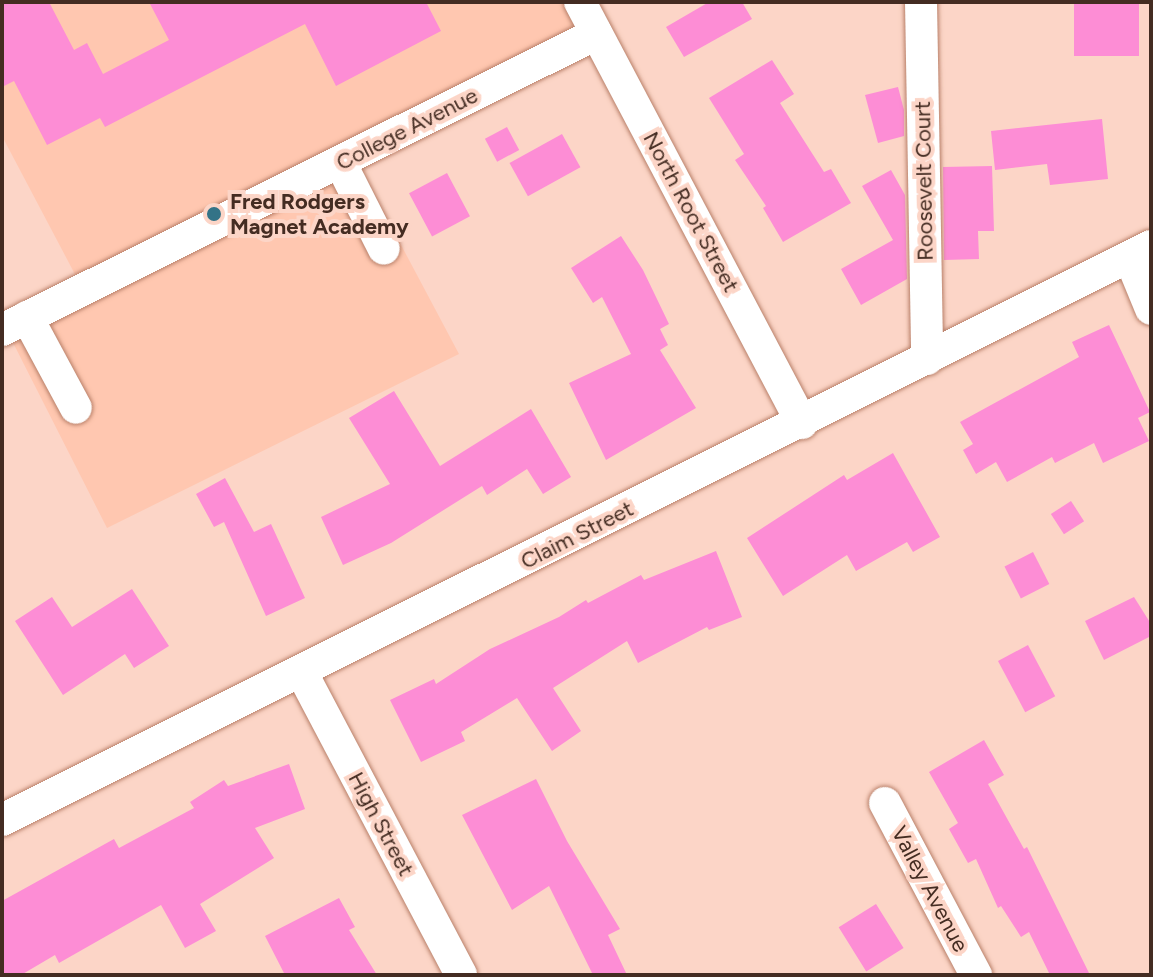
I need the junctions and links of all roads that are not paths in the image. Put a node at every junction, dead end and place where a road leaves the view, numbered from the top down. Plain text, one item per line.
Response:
1 (580, 2) edge
2 (921, 2) edge
3 (596, 34) junction
4 (340, 162) junction
5 (384, 249) dead end
6 (1140, 252) edge
7 (1151, 309) edge
8 (14, 324) edge
9 (927, 359) junction
10 (76, 408) dead end
11 (802, 423) junction
12 (302, 673) junction
13 (885, 803) dead end
14 (2, 820) edge
15 (461, 975) edge
16 (976, 975) edge

1 - 3 street, North Root Street
2 - 9 street, Roosevelt Court
3 - 4 street, College Avenue
3 - 11 street, North Root Street
4 - 5 street
4 - 8 street, College Avenue
6 - 7 street
6 - 9 street, Claim Street
8 - 10 street
9 - 11 street, Claim Street
11 - 12 street, Claim Street
12 - 14 street, Claim Street
12 - 15 street, High Street
13 - 16 street, Valley Avenue

